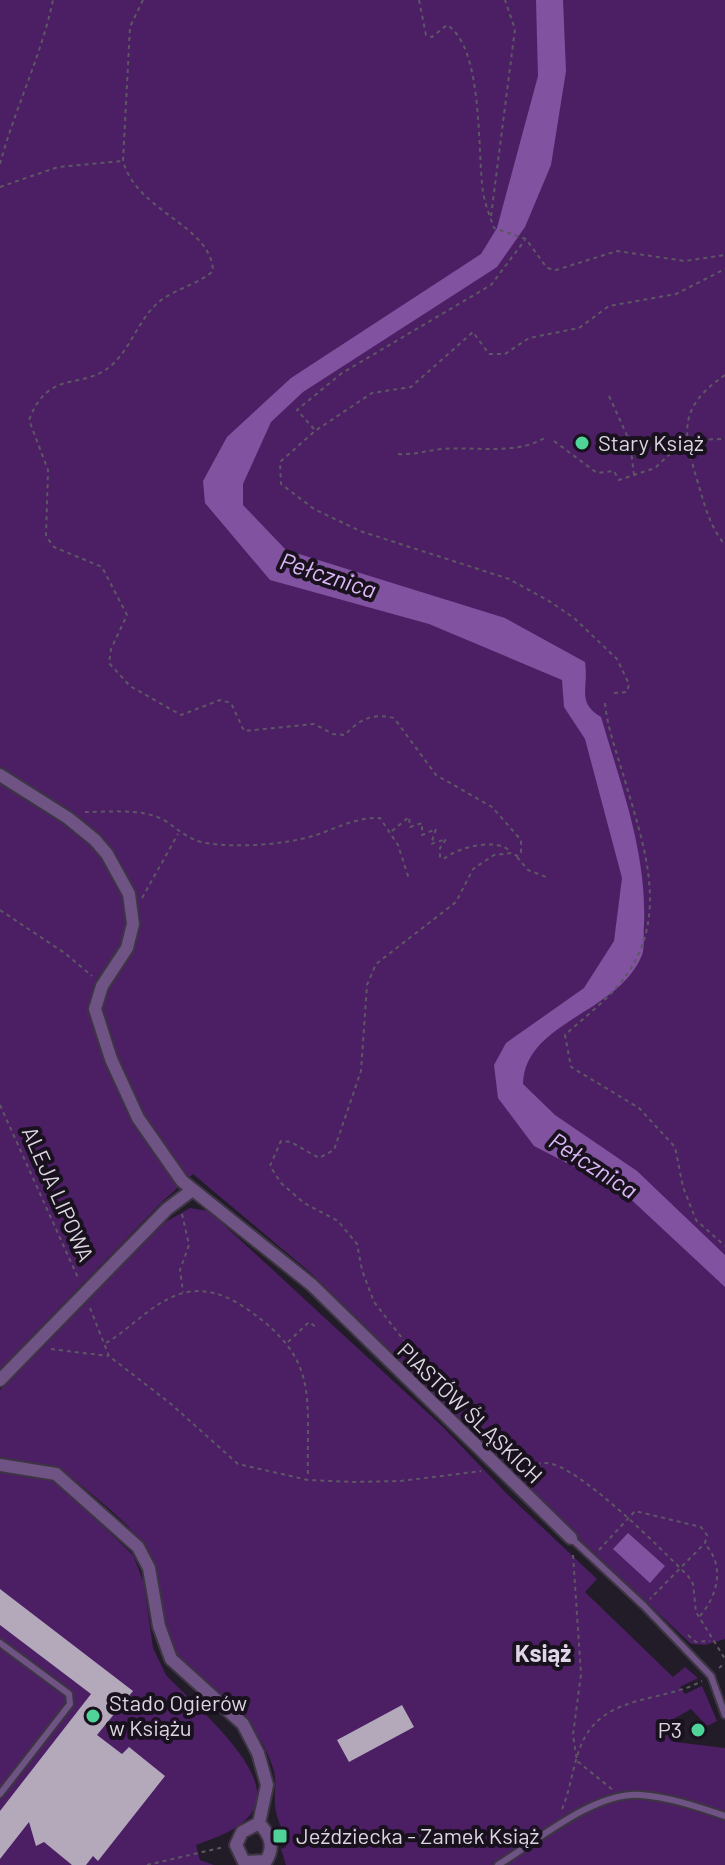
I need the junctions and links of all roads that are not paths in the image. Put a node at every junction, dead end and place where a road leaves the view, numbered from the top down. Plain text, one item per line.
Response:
1 (0, 775) edge
2 (191, 1191) junction
3 (0, 1380) edge
4 (0, 1465) edge
5 (571, 1538) joint
6 (0, 1643) edge
7 (725, 1715) edge
8 (0, 1794) edge
9 (725, 1816) edge
10 (259, 1823) junction
11 (268, 1863) edge
12 (498, 1865) edge

1 - 2 street, PIASTÓW ŚLĄSKICH
2 - 3 street
2 - 5 street, PIASTÓW ŚLĄSKICH
4 - 10 street
5 - 7 lane, PIASTÓW ŚLĄSKICH
6 - 8 lane
9 - 12 lane
10 - 11 street
10 - 11 street

